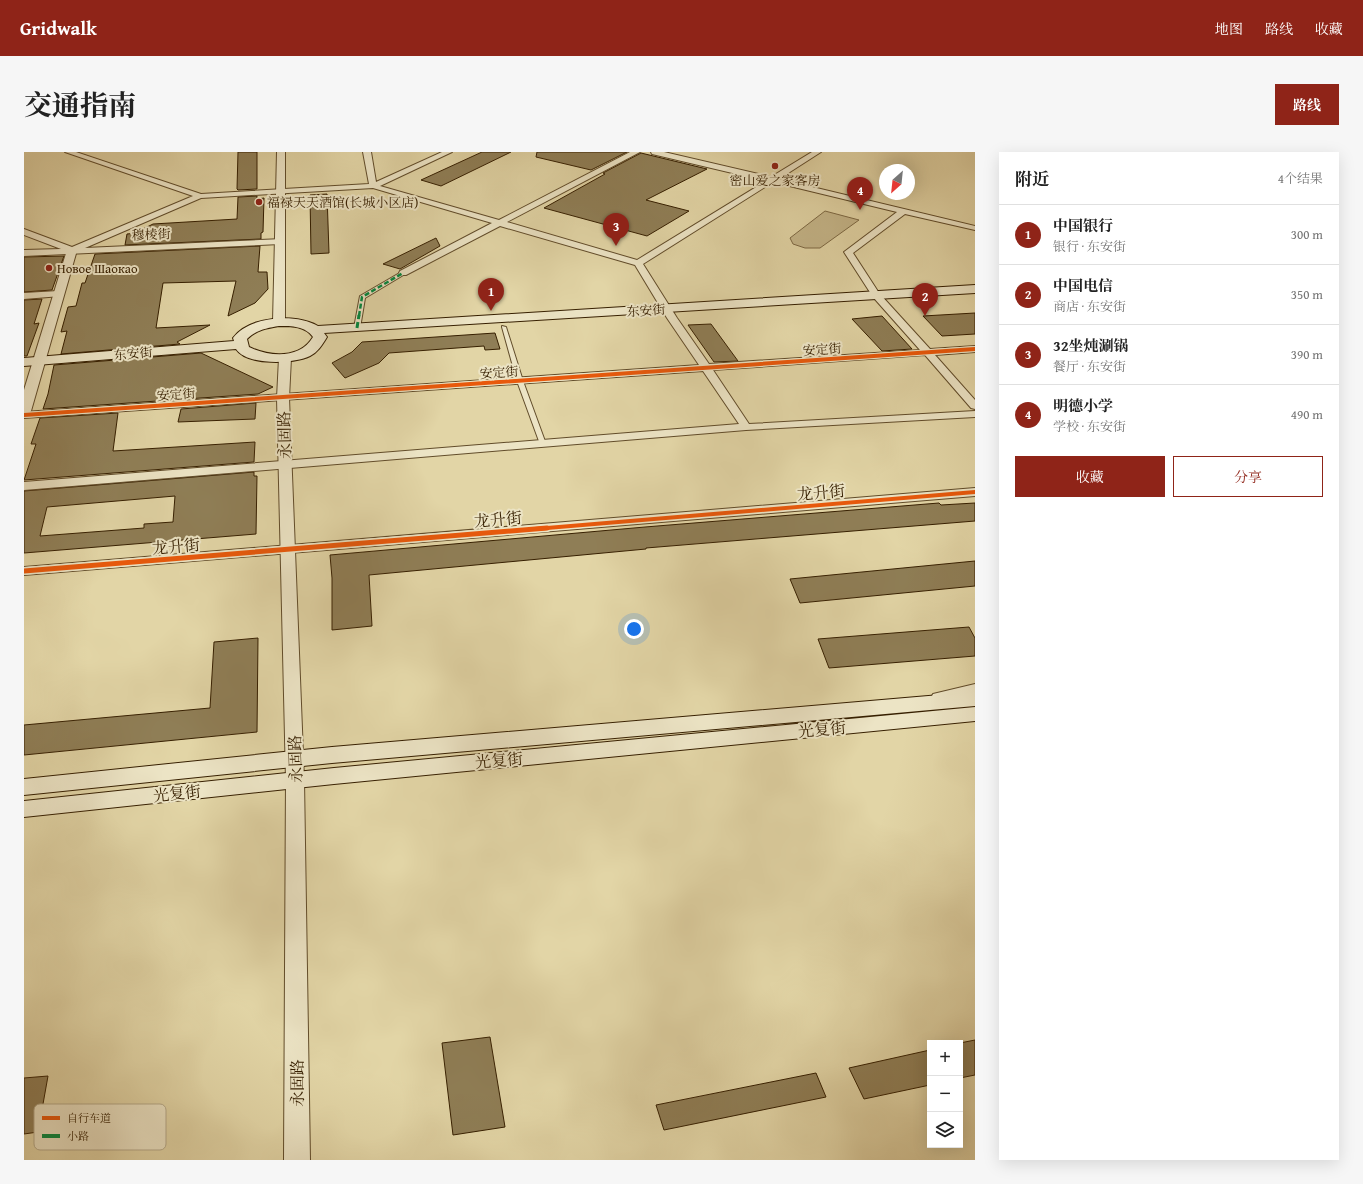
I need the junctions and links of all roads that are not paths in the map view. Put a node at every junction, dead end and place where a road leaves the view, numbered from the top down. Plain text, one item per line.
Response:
1 (69, 152) edge
2 (281, 152) edge
3 (367, 152) edge
4 (448, 152) edge
5 (636, 152) edge
6 (655, 152) edge
7 (817, 152) edge
8 (771, 180) junction
9 (373, 186) junction
10 (280, 190) junction
11 (200, 196) junction
12 (902, 212) junction
13 (501, 223) junction
14 (975, 228) edge
15 (24, 232) edge
16 (280, 241) junction
17 (72, 250) junction
18 (24, 253) edge
19 (638, 263) junction
20 (403, 273) joint
21 (975, 289) edge
22 (58, 294) junction
23 (24, 296) edge
24 (975, 297) edge
25 (880, 299) junction
26 (669, 313) junction
27 (279, 322) junction
28 (357, 328) junction
29 (504, 328) junction
30 (318, 333) junction
31 (241, 341) junction
32 (975, 349) edge
33 (927, 352) junction
34 (24, 357) edge
35 (285, 358) junction
36 (40, 359) junction
37 (24, 362) edge
38 (706, 368) junction
39 (520, 381) junction
40 (284, 398) junction
41 (975, 406) edge
42 (24, 411) edge
43 (975, 414) edge
44 (24, 416) edge
45 (746, 427) junction
46 (544, 444) junction
47 (285, 465) junction
48 (24, 486) edge
49 (975, 492) edge
50 (287, 550) junction
51 (24, 571) edge
52 (975, 689) edge
53 (975, 699) edge
54 (920, 711) junction
55 (975, 714) edge
56 (975, 720) edge
57 (295, 759) junction
58 (295, 780) junction
59 (24, 787) edge
60 (24, 809) edge
61 (297, 1160) edge

1 - 11 street
2 - 10 street
3 - 9 street
4 - 9 street
5 - 13 street
6 - 8 street
7 - 8 street
8 - 12 street
8 - 19 street
9 - 10 street
9 - 13 street
10 - 11 street
10 - 16 street
11 - 17 street
12 - 14 street
12 - 25 street
13 - 19 street
13 - 20 street
15 - 17 street
16 - 17 street, 穆棱街
16 - 27 street
17 - 18 street, 穆棱街
17 - 22 street
19 - 26 street
20 - 28 street
21 - 25 main road, 东安街
22 - 23 street
22 - 36 street
24 - 25 main road, 东安街
25 - 26 main road, 东安街
25 - 33 street
26 - 28 main road, 东安街
26 - 29 main road, 东安街
26 - 38 street
27 - 30 main road
27 - 31 main road
28 - 30 main road, 东安街
29 - 30 main road, 东安街
29 - 39 lane
30 - 35 main road
31 - 35 main road
31 - 36 main road, 东安街
32 - 33 street, 安定街
33 - 38 street, 安定街
33 - 41 street
34 - 36 main road, 东安街
35 - 40 street, 永固路
36 - 37 main road, 东安街
36 - 42 street
38 - 39 street, 安定街
38 - 45 street
39 - 40 street, 安定街
39 - 46 lane
40 - 44 street, 安定街
40 - 47 street, 永固路
43 - 45 street
45 - 46 street
46 - 47 street
47 - 48 street
47 - 50 street, 永固路
49 - 50 street, 龙升街
50 - 51 street, 龙升街
50 - 57 street, 永固路
52 - 54 street
53 - 54 main road
54 - 55 main road, 光复街
54 - 56 street
54 - 57 main road, 光复街
54 - 58 main road, 光复街
57 - 58 street, 永固路
57 - 59 main road, 光复街
58 - 60 main road, 光复街
58 - 61 street, 永固路

